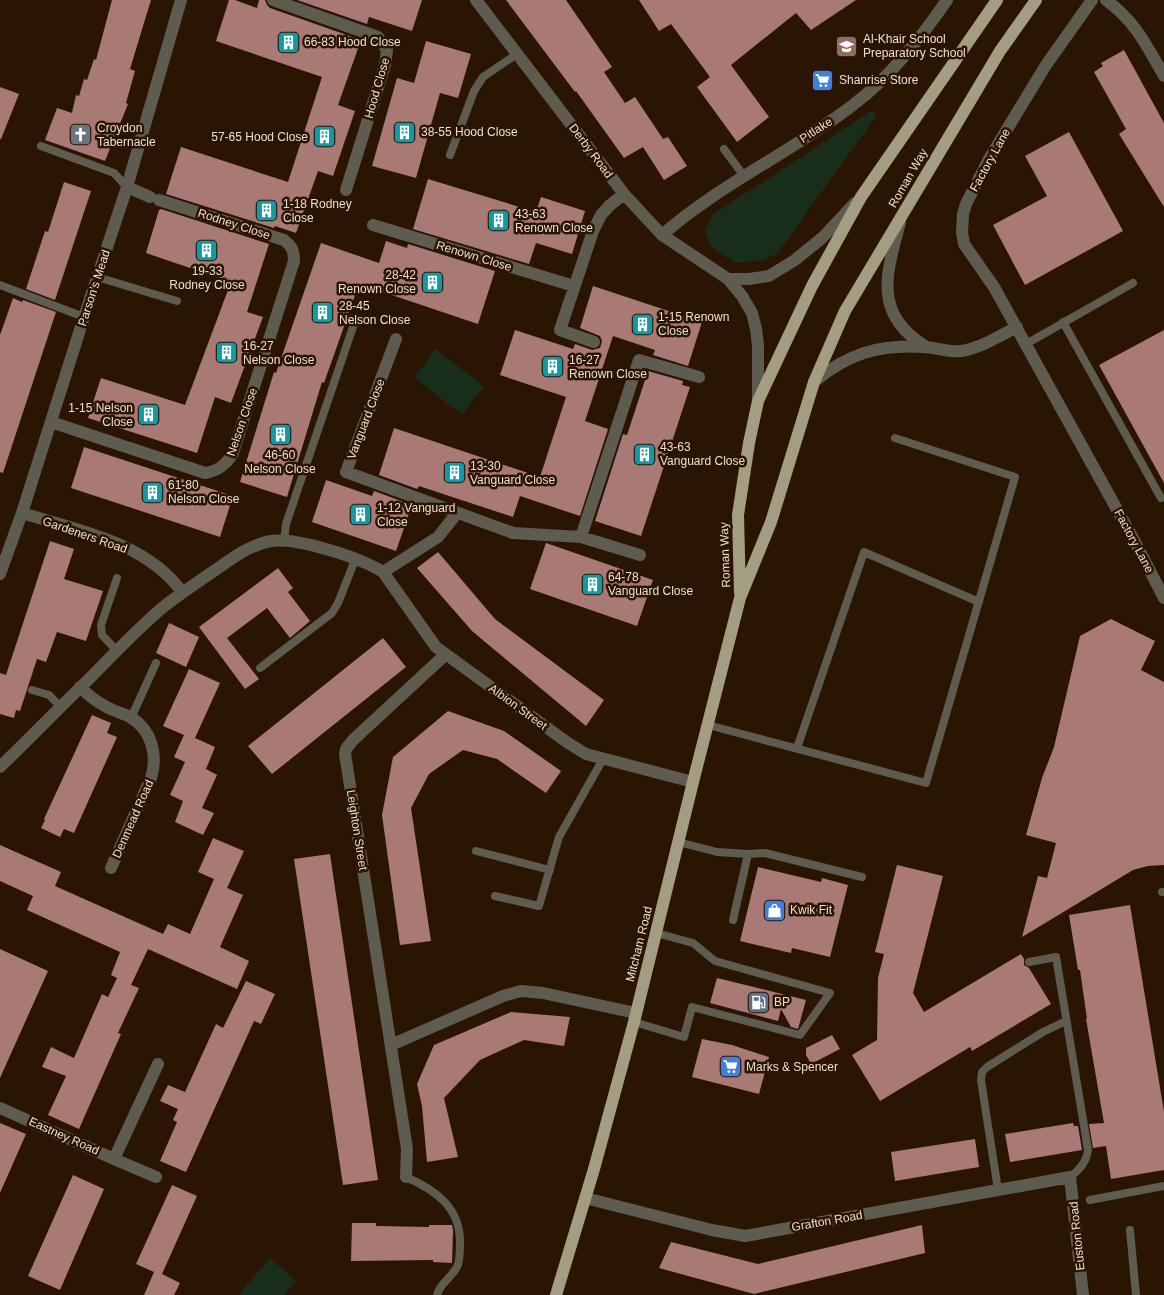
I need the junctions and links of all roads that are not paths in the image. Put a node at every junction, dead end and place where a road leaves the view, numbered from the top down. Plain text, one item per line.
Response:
1 (181, 0) edge
2 (274, 0) edge
3 (476, 0) edge
4 (946, 0) edge
5 (997, 0) edge
6 (1036, 0) edge
7 (1092, 0) edge
8 (1106, 0) edge
9 (517, 54) junction
10 (1164, 76) edge
11 (41, 146) dead end
12 (724, 149) dead end
13 (450, 155) dead end
14 (744, 176) junction
15 (127, 187) junction
16 (346, 190) dead end
17 (624, 194) junction
18 (860, 197) junction
19 (901, 218) junction
20 (373, 225) dead end
21 (662, 236) junction
22 (294, 261) joint
23 (97, 277) junction
24 (728, 279) junction
25 (1133, 283) dead end
26 (0, 285) edge
27 (574, 286) junction
28 (177, 301) dead end
29 (84, 318) junction
30 (356, 318) dead end
31 (1064, 322) junction
32 (1017, 327) junction
33 (396, 339) dead end
34 (594, 342) dead end
35 (1026, 344) junction
36 (926, 347) junction
37 (700, 377) dead end
38 (814, 382) junction
39 (758, 402) junction
40 (51, 422) junction
41 (895, 438) dead end
42 (1161, 498) dead end
43 (457, 513) junction
44 (22, 514) junction
45 (581, 537) junction
46 (284, 540) junction
47 (640, 556) dead end
48 (355, 560) junction
49 (383, 572) junction
50 (0, 574) edge
51 (117, 578) dead end
52 (182, 592) junction
53 (740, 598) junction
54 (1164, 598) edge
55 (978, 602) junction
56 (117, 651) junction
57 (445, 655) junction
58 (156, 663) dead end
59 (260, 668) dead end
60 (80, 687) junction
61 (32, 690) dead end
62 (61, 707) junction
63 (131, 718) junction
64 (708, 724) junction
65 (797, 748) junction
66 (603, 759) junction
67 (0, 767) edge
68 (693, 782) junction
69 (678, 842) junction
70 (476, 851) dead end
71 (748, 854) junction
72 (111, 868) dead end
73 (550, 870) junction
74 (862, 877) dead end
75 (496, 896) dead end
76 (732, 920) dead end
77 (656, 933) junction
78 (1029, 962) dead end
79 (635, 1018) junction
80 (1066, 1021) junction
81 (391, 1045) junction
82 (158, 1064) dead end
83 (0, 1108) edge
84 (114, 1159) junction
85 (156, 1177) dead end
86 (406, 1177) joint
87 (1070, 1177) junction
88 (1164, 1186) edge
89 (998, 1190) junction
90 (585, 1198) junction
91 (1090, 1200) dead end
92 (1130, 1230) dead end
93 (437, 1295) edge
94 (556, 1295) edge
95 (1083, 1295) edge
96 (1136, 1295) edge

1 - 15 street, Parson's Mead
2 - 16 street, Hood Close
3 - 9 street, Derby Road
4 - 14 street, Pitlake
5 - 18 main road, Roman Way
6 - 19 main road, Roman Way
7 - 32 street, Factory Lane
8 - 10 street
9 - 13 lane
9 - 17 street, Derby Road
11 - 15 lane
12 - 14 lane
14 - 21 street, Pitlake
15 - 22 street, Rodney Close
15 - 23 street, Parson's Mead
17 - 21 street, Derby Road
17 - 27 street
18 - 24 street
18 - 39 main road, Roman Way
19 - 36 street
19 - 38 main road, Roman Way
20 - 27 street, Renown Close
21 - 24 street, Derby Road
22 - 40 street, Nelson Close
23 - 28 lane
23 - 29 street, Parson's Mead
24 - 39 street, Derby Road
25 - 31 lane
26 - 29 lane
27 - 34 street
29 - 40 street, Parson's Mead
30 - 46 lane
31 - 35 lane
31 - 42 lane
32 - 35 street, Factory Lane
32 - 36 street
33 - 43 street, Vanguard Close
35 - 54 street, Factory Lane
36 - 38 street
37 - 45 street
38 - 53 main road, Roman Way
39 - 53 main road, Roman Way
40 - 44 street, Parson's Mead
41 - 55 lane
43 - 45 street, Vanguard Close
43 - 49 street
44 - 50 street, Parson's Mead
44 - 52 street, Gardeners Road
45 - 47 street, Vanguard Close
46 - 48 street
46 - 52 street
48 - 49 street
48 - 59 lane
49 - 57 street, Albion Street
51 - 56 lane
52 - 56 street
53 - 64 main road, Mitcham Road
55 - 65 lane
55 - 65 lane
56 - 60 street
57 - 66 street, Albion Street
57 - 81 street, Leighton Street
58 - 63 lane
60 - 62 street
60 - 63 street, Denmead Road
61 - 62 lane
62 - 67 street
63 - 72 street, Denmead Road
64 - 65 lane
64 - 68 main road, Mitcham Road
66 - 68 street, Albion Street
66 - 73 lane
68 - 69 main road, Mitcham Road
69 - 71 lane
69 - 77 main road, Mitcham Road
70 - 73 lane
71 - 74 lane
71 - 76 lane
73 - 75 lane
77 - 79 main road, Mitcham Road
77 - 79 lane
78 - 80 lane
79 - 81 street
79 - 90 main road, Mitcham Road
80 - 87 lane
80 - 89 lane
81 - 86 street, Leighton Street
82 - 84 street, Eastney Road
83 - 84 street, Eastney Road
84 - 85 street
86 - 93 lane
87 - 89 street, Grafton Road
87 - 95 street, Euston Road
88 - 91 lane
89 - 90 street, Grafton Road
90 - 94 main road, Mitcham Road
92 - 96 lane

